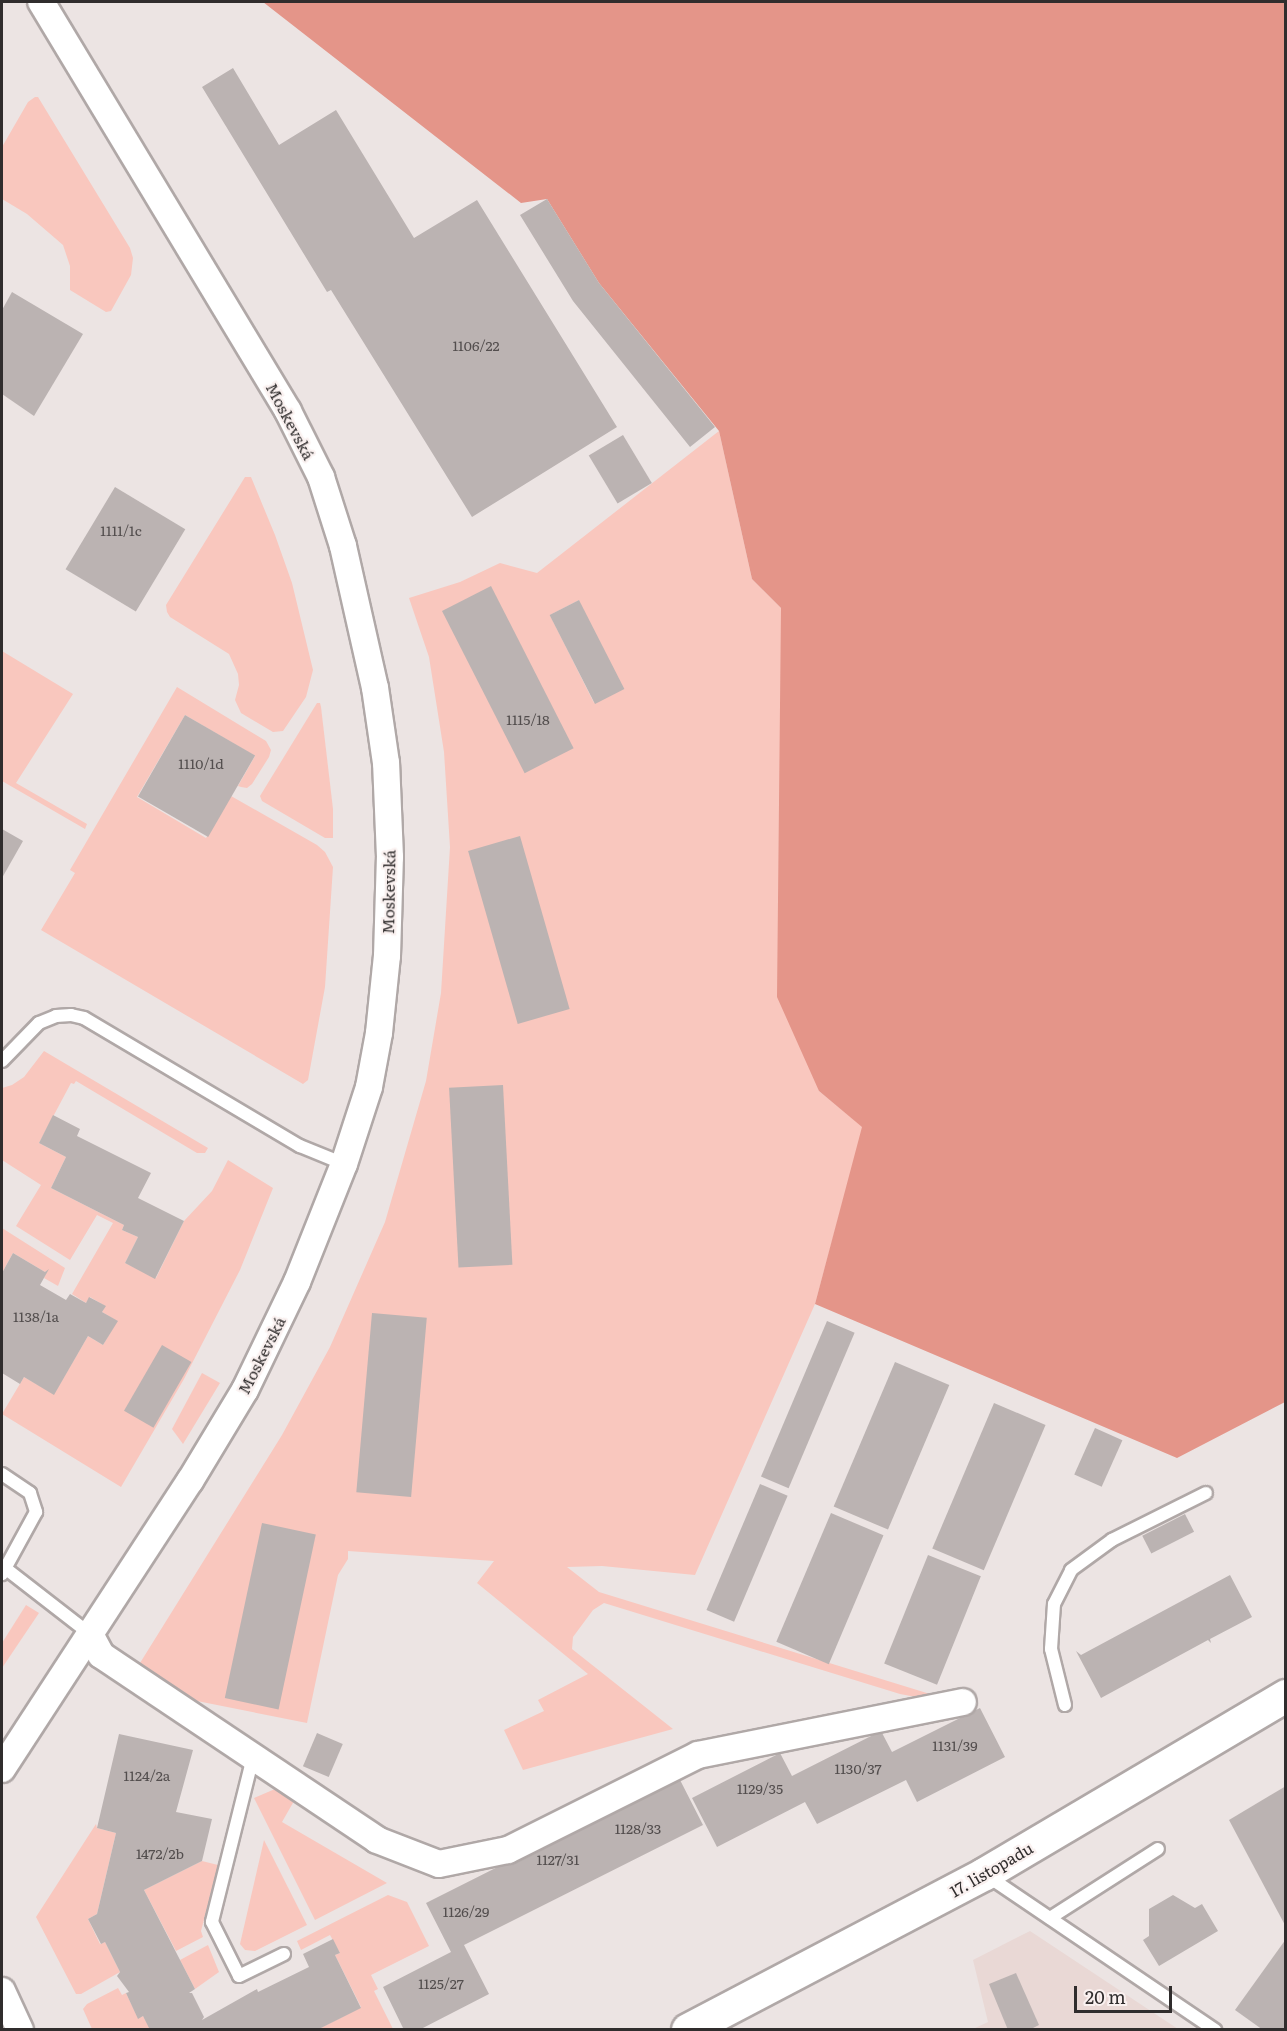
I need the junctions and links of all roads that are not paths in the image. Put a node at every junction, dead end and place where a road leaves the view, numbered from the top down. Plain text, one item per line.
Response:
1 (41, 2) edge
2 (2, 1061) edge
3 (344, 1164) junction
4 (2, 1474) edge
5 (1206, 1493) dead end
6 (3, 1571) edge
7 (90, 1634) junction
8 (1286, 1696) edge
9 (963, 1702) dead end
10 (1065, 1705) dead end
11 (253, 1757) junction
12 (2, 1769) edge
13 (1158, 1849) dead end
14 (985, 1874) junction
15 (1050, 1918) junction
16 (284, 1954) dead end
17 (2, 1991) edge
18 (20, 2030) edge
19 (688, 2030) edge
20 (1215, 2030) edge

1 - 3 street, Moskevská
2 - 3 lane
3 - 7 street, Moskevská
4 - 6 lane
5 - 10 lane
6 - 7 lane
7 - 11 street
7 - 12 street, Moskevská
8 - 14 street, 17. listopadu
9 - 11 street
11 - 16 lane
13 - 15 lane
14 - 15 lane
14 - 19 street, 17. listopadu
15 - 20 lane
17 - 18 street

